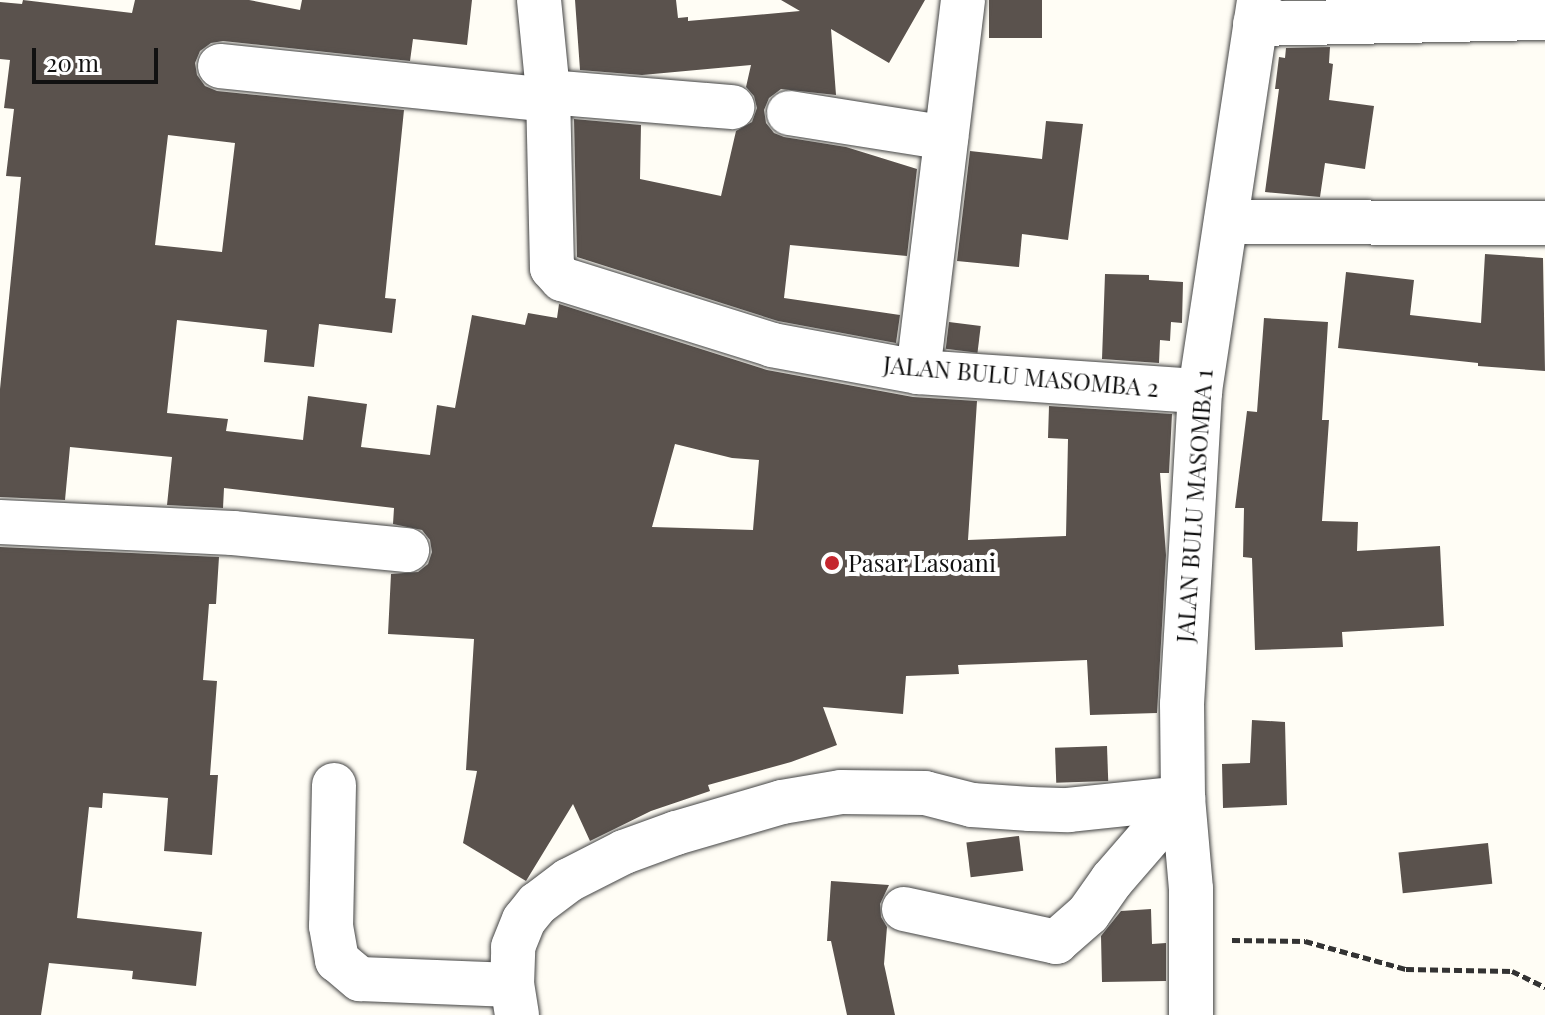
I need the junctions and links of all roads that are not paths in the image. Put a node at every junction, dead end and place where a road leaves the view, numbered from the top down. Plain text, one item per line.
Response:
1 (539, 0) edge
2 (963, 0) edge
3 (1257, 12) edge
4 (1545, 18) edge
5 (220, 66) dead end
6 (548, 96) junction
7 (732, 107) dead end
8 (789, 113) dead end
9 (946, 138) junction
10 (1226, 222) junction
11 (1545, 223) edge
12 (918, 372) junction
13 (1200, 391) junction
14 (0, 522) edge
15 (407, 550) dead end
16 (334, 785) dead end
17 (1183, 798) junction
18 (904, 909) dead end
19 (514, 1000) edge
20 (1191, 1015) edge

1 - 6 street, JALAN BULU MASOMBA 2
2 - 9 street
3 - 4 street
3 - 10 street, JALAN BULU MASOMBA 1
5 - 6 street
6 - 7 street
6 - 12 street, JALAN BULU MASOMBA 2
8 - 9 street
9 - 12 street
10 - 11 street
10 - 13 street, JALAN BULU MASOMBA 1
12 - 13 street, JALAN BULU MASOMBA 2
13 - 17 street, JALAN BULU MASOMBA 1
14 - 15 street
16 - 19 street
17 - 18 street
17 - 19 street
17 - 20 street, JALAN BULU MASOMBA 1

